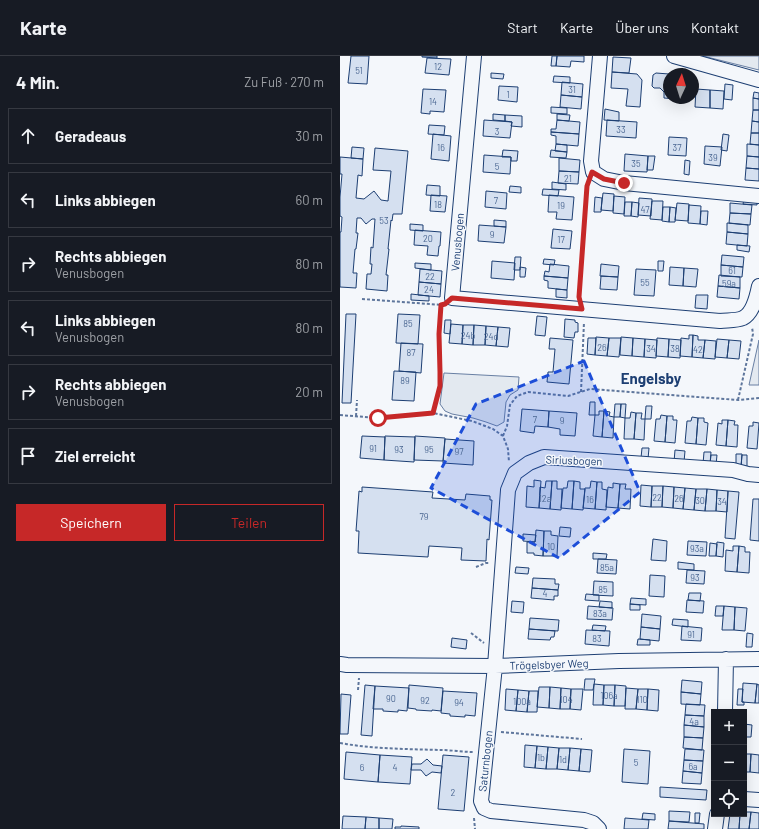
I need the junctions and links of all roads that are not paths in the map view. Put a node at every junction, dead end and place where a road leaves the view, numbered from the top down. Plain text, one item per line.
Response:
1 (474, 56) edge
2 (600, 56) edge
3 (674, 56) edge
4 (759, 80) edge
5 (759, 196) edge
6 (759, 286) edge
7 (759, 475) edge
8 (726, 659) junction
9 (759, 659) edge
10 (340, 664) edge
11 (495, 666) junction
12 (725, 709) edge
13 (747, 799) edge
14 (759, 800) edge
15 (717, 817) edge
16 (599, 829) edge
17 (716, 829) edge

1 - 6 street, Venusbogen
2 - 5 street
3 - 4 street
7 - 11 street, Siriusbogen
8 - 9 street, Trögelsbyer Weg
8 - 11 street, Trögelsbyer Weg
8 - 12 street
10 - 11 street, Trögelsbyer Weg
11 - 16 street, Saturnbogen
13 - 14 street
15 - 17 street

